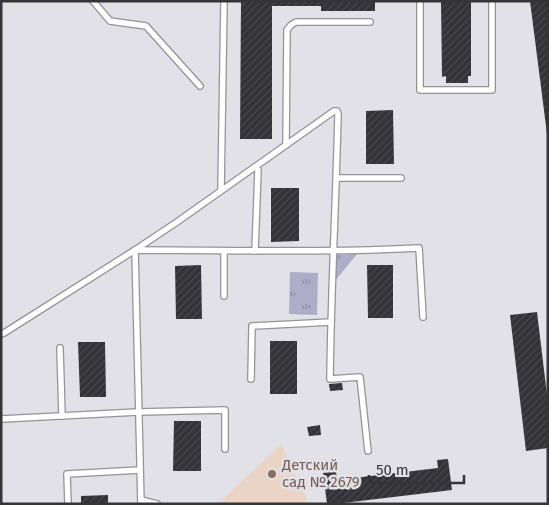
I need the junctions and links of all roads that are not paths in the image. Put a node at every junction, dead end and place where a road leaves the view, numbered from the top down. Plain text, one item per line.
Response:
1 (93, 1) edge
2 (224, 1) edge
3 (420, 1) edge
4 (492, 1) edge
5 (370, 22) dead end
6 (200, 86) dead end
7 (286, 145) junction
8 (255, 167) junction
9 (337, 178) junction
10 (401, 178) dead end
11 (221, 190) junction
12 (135, 250) junction
13 (224, 251) junction
14 (256, 251) junction
15 (334, 252) junction
16 (224, 296) dead end
17 (423, 317) dead end
18 (331, 322) junction
19 (1, 334) edge
20 (60, 348) dead end
21 (251, 379) dead end
22 (138, 412) junction
23 (62, 416) junction
24 (1, 419) edge
25 (225, 449) dead end
26 (368, 451) dead end
27 (140, 470) junction
28 (141, 502) edge
29 (68, 504) edge
30 (156, 504) edge

1 - 6 lane
2 - 11 lane
3 - 4 lane
5 - 7 lane
7 - 8 lane
7 - 9 lane
8 - 11 lane
8 - 14 lane
9 - 10 lane
9 - 15 lane
11 - 12 lane
12 - 13 lane
12 - 19 lane
12 - 22 lane
13 - 14 lane
13 - 16 lane
14 - 15 lane
15 - 17 lane
15 - 18 lane
18 - 21 lane
18 - 26 lane
20 - 23 lane
22 - 23 lane
22 - 25 lane
22 - 27 lane
23 - 24 lane
27 - 28 lane
27 - 29 lane
28 - 30 lane

